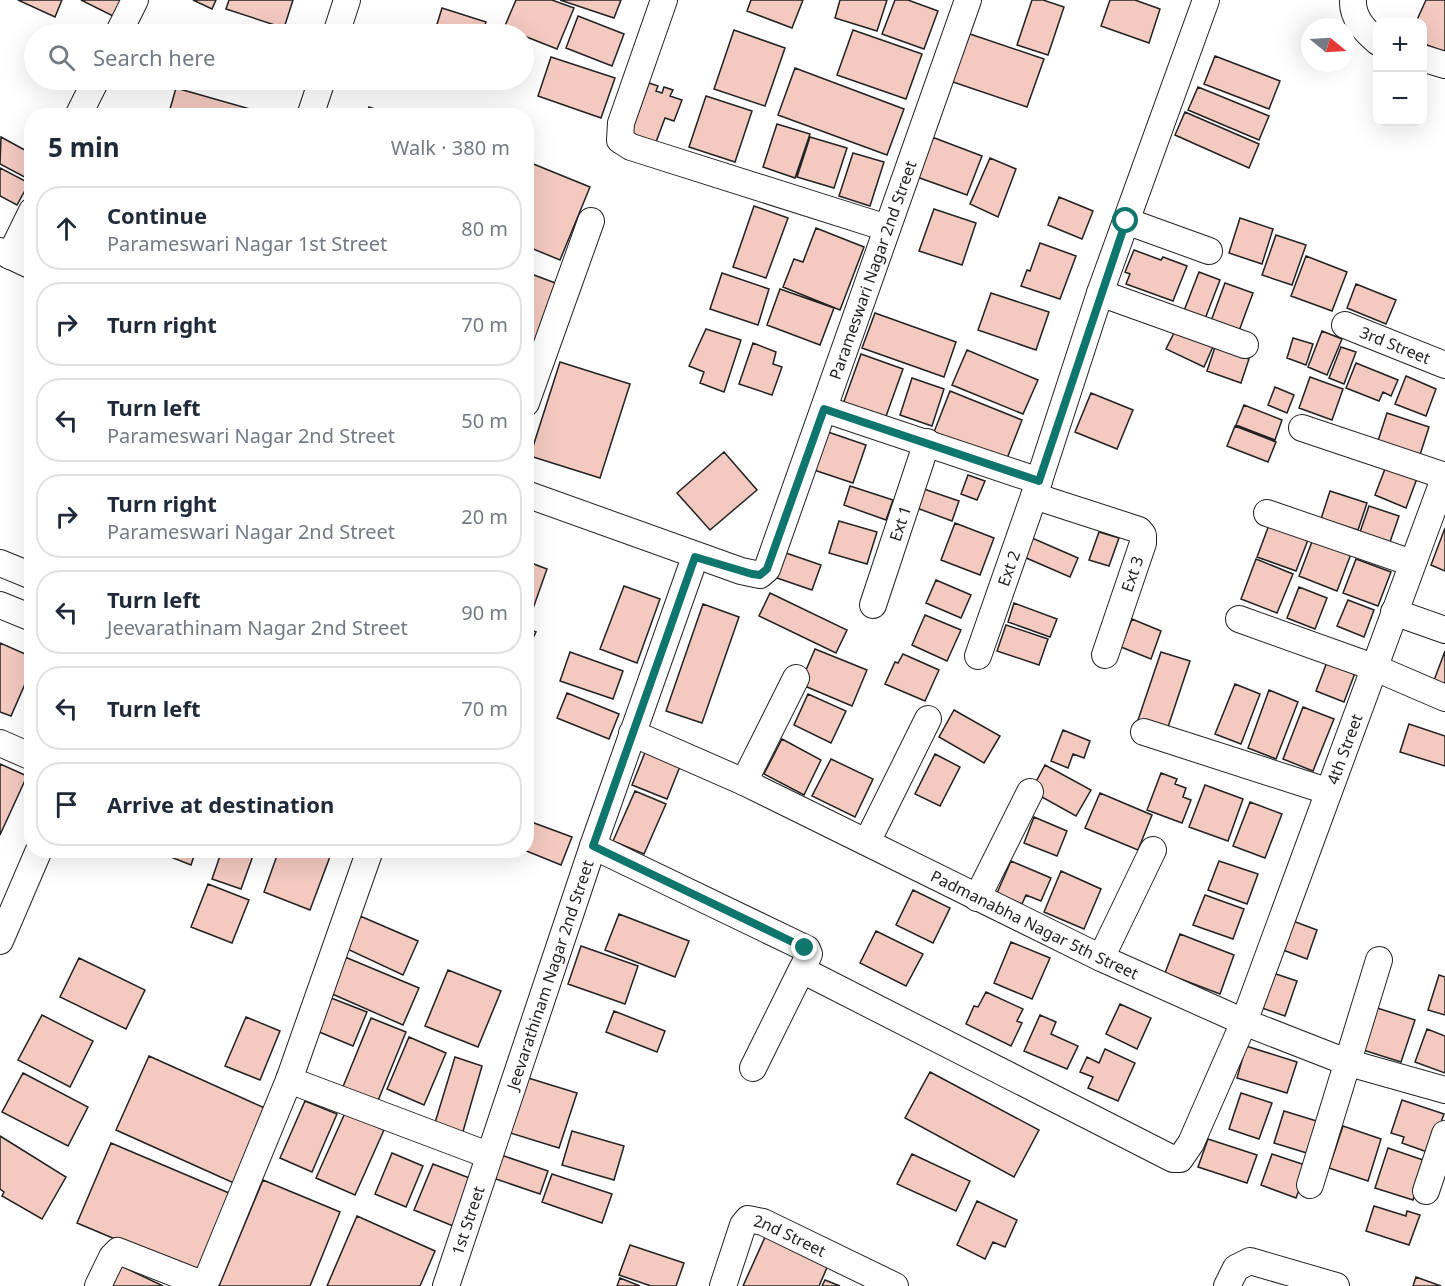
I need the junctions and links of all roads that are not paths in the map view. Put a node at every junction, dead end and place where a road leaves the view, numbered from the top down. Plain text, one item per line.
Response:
1 (135, 0) edge
2 (347, 0) edge
3 (664, 0) edge
4 (968, 0) edge
5 (1206, 0) edge
6 (1353, 0) edge
7 (123, 24) edge
8 (339, 24) edge
9 (1373, 38) edge
10 (1427, 60) edge
11 (1445, 65) edge
12 (91, 90) edge
13 (319, 90) edge
14 (82, 108) edge
15 (313, 108) edge
16 (591, 221) dead end
17 (1126, 221) junction
18 (887, 228) junction
19 (24, 232) edge
20 (1209, 251) dead end
21 (14, 258) edge
22 (1100, 292) junction
23 (1345, 325) dead end
24 (1245, 345) dead end
25 (1445, 365) edge
26 (534, 381) edge
27 (824, 409) junction
28 (1302, 428) dead end
29 (927, 442) junction
30 (1445, 476) edge
31 (1036, 489) junction
32 (534, 497) edge
33 (1439, 508) edge
34 (1267, 513) dead end
35 (695, 557) junction
36 (1412, 562) junction
37 (0, 563) edge
38 (24, 573) edge
39 (0, 605) edge
40 (873, 606) dead end
41 (1394, 612) junction
42 (24, 615) edge
43 (1239, 619) dead end
44 (1445, 630) edge
45 (1105, 655) dead end
46 (978, 656) dead end
47 (1373, 667) junction
48 (796, 678) dead end
49 (1445, 698) edge
50 (928, 719) dead end
51 (1144, 732) dead end
52 (632, 733) junction
53 (0, 743) edge
54 (24, 754) edge
55 (744, 782) junction
56 (1327, 791) junction
57 (1030, 792) dead end
58 (867, 842) junction
59 (593, 846) junction
60 (1153, 850) dead end
61 (36, 858) edge
62 (367, 858) edge
63 (977, 898) junction
64 (0, 941) edge
65 (1101, 958) junction
66 (1379, 960) dead end
67 (802, 969) junction
68 (1244, 1022) junction
69 (1349, 1063) junction
70 (753, 1068) dead end
71 (290, 1080) junction
72 (1445, 1090) edge
73 (1445, 1134) edge
74 (488, 1155) junction
75 (1310, 1185) dead end
76 (1426, 1191) dead end
77 (1229, 1281) edge
78 (98, 1286) edge
79 (446, 1286) edge
80 (723, 1286) edge
81 (895, 1286) edge
82 (1336, 1286) edge

1 - 7 street
2 - 8 street
3 - 18 street
4 - 18 street, Parameswari Nagar 2nd Street
5 - 17 street, Ext 2
6 - 9 street
10 - 11 street
12 - 14 street
13 - 15 street
16 - 26 street
17 - 20 street
17 - 22 street, Ext 2
18 - 27 street, Parameswari Nagar 2nd Street
19 - 21 street
22 - 24 street
22 - 31 street, Ext 2
23 - 25 street, 3rd Street
27 - 29 street
27 - 35 street, Parameswari Nagar 2nd Street
28 - 30 street
29 - 31 street
29 - 40 street, Ext 1
30 - 33 street, 4th Street
31 - 45 street, Ext 3
31 - 46 street, Ext 2
32 - 35 street
33 - 36 street, 4th Street
34 - 36 street
35 - 52 street, Jeevarathinam Nagar 2nd Street
36 - 41 street, 4th Street
37 - 38 street
39 - 42 street
41 - 44 street
41 - 47 street, 4th Street
43 - 47 street
47 - 49 street
47 - 56 street, 4th Street
48 - 55 street
50 - 58 street
51 - 56 street
52 - 55 street, Padmanabha Nagar 5th Street
52 - 59 street, Jeevarathinam Nagar 2nd Street
53 - 54 street
55 - 58 street, Padmanabha Nagar 5th Street
56 - 68 street, 4th Street
57 - 63 street
58 - 63 street, Padmanabha Nagar 5th Street
59 - 67 street
59 - 74 street, Jeevarathinam Nagar 2nd Street
60 - 65 street
61 - 64 street
62 - 71 street
63 - 65 street, Padmanabha Nagar 5th Street
65 - 68 street, Padmanabha Nagar 5th Street
66 - 69 street
67 - 68 street, 4th Street
67 - 70 street
68 - 69 street, Padmanabha Nagar 5th Street
69 - 72 street, Padmanabha Nagar 5th Street
69 - 75 street
71 - 74 street
71 - 78 street
73 - 76 street
74 - 79 street, 1st Street
77 - 82 street
80 - 81 street, 2nd Street

